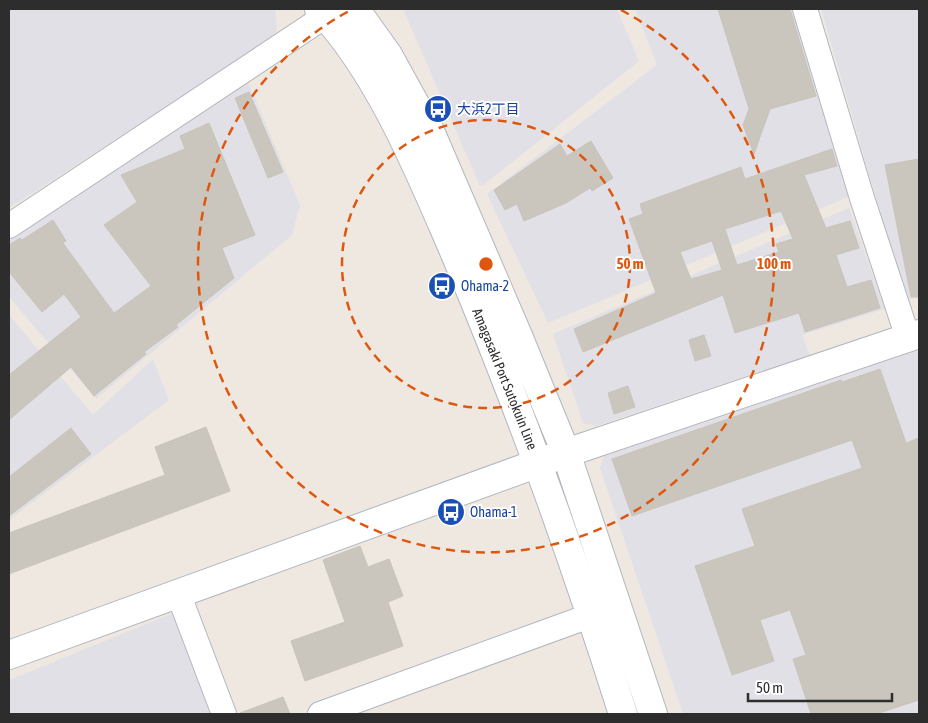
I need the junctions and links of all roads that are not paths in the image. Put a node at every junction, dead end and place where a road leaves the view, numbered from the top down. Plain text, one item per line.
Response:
1 (355, 9) edge
2 (805, 9) edge
3 (327, 11) edge
4 (9, 226) edge
5 (914, 336) edge
6 (566, 453) junction
7 (539, 463) junction
8 (178, 593) junction
9 (592, 615) junction
10 (9, 655) edge
11 (224, 714) edge
12 (320, 714) edge
13 (624, 714) edge
14 (653, 714) edge

1 - 6 main road, Amagasaki Port Sutokuin Line
2 - 5 street
3 - 4 street
3 - 7 main road, Amagasaki Port Sutokuin Line
5 - 6 main road
6 - 7 main road
6 - 14 main road, Amagasaki Port Sutokuin Line
7 - 8 main road
7 - 9 main road, Amagasaki Port Sutokuin Line
8 - 10 main road
8 - 11 street
9 - 12 street
9 - 13 main road, Amagasaki Port Sutokuin Line

